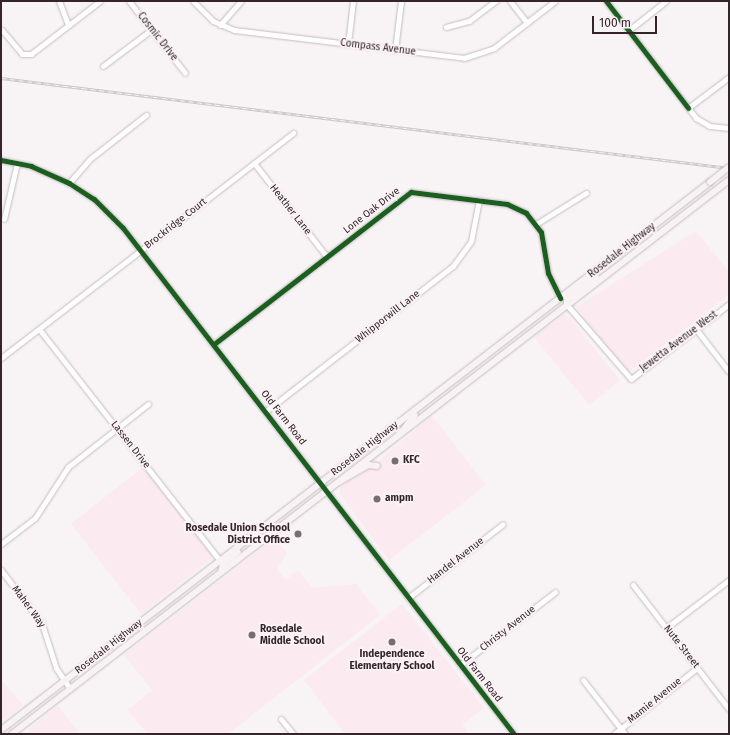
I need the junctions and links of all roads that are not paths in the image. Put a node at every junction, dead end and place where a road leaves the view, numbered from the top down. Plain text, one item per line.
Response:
1 (58, 1) edge
2 (100, 1) edge
3 (129, 1) edge
4 (193, 1) edge
5 (241, 1) edge
6 (353, 1) edge
7 (401, 1) edge
8 (496, 1) edge
9 (510, 1) edge
10 (555, 1) edge
11 (606, 1) edge
12 (666, 1) edge
13 (527, 23) junction
14 (68, 25) junction
15 (220, 25) junction
16 (446, 28) dead end
17 (2, 30) edge
18 (151, 30) junction
19 (629, 30) junction
20 (348, 44) junction
21 (395, 50) junction
22 (103, 66) dead end
23 (185, 73) dead end
24 (729, 77) edge
25 (688, 108) junction
26 (146, 115) dead end
27 (729, 128) edge
28 (293, 133) dead end
29 (1, 160) edge
30 (17, 162) junction
31 (254, 163) junction
32 (729, 167) edge
33 (726, 182) edge
34 (69, 183) junction
35 (586, 193) dead end
36 (479, 200) junction
37 (4, 219) dead end
38 (536, 224) junction
39 (646, 232) junction
40 (141, 250) junction
41 (327, 257) junction
42 (560, 298) junction
43 (729, 304) edge
44 (567, 305) junction
45 (39, 329) junction
46 (696, 329) junction
47 (214, 344) junction
48 (514, 346) junction
49 (1, 358) edge
50 (729, 372) edge
51 (450, 383) junction
52 (148, 404) dead end
53 (266, 411) junction
54 (116, 428) junction
55 (400, 434) junction
56 (377, 466) dead end
57 (321, 483) junction
58 (336, 484) junction
59 (327, 490) junction
60 (503, 524) dead end
61 (256, 534) junction
62 (1, 544) edge
63 (220, 561) junction
64 (1, 570) edge
65 (221, 572) junction
66 (729, 580) edge
67 (633, 585) dead end
68 (555, 592) dead end
69 (408, 598) junction
70 (666, 628) junction
71 (460, 665) junction
72 (697, 668) junction
73 (583, 680) dead end
74 (64, 681) junction
75 (70, 689) junction
76 (729, 709) edge
77 (281, 719) dead end
78 (621, 729) junction
79 (1, 730) edge
80 (16, 733) edge
81 (293, 734) edge
82 (514, 734) edge
83 (614, 734) edge
84 (625, 734) edge

1 - 14 street
2 - 14 street
3 - 18 street, Cosmic Drive
4 - 15 street
5 - 15 street
6 - 20 street
7 - 21 street
8 - 16 street
9 - 13 street
10 - 13 street, Compass Avenue
11 - 19 street
12 - 19 street
13 - 21 street, Compass Avenue
14 - 17 street
15 - 20 street, Compass Avenue
18 - 22 street
18 - 23 street, Cosmic Drive
19 - 25 street
20 - 21 street, Compass Avenue
24 - 25 street
25 - 27 street
26 - 34 street
28 - 31 street, Brockridge Court
29 - 30 street, Old Farm Road
30 - 34 street, Old Farm Road
30 - 37 street
31 - 40 street, Brockridge Court
31 - 41 street, Heather Lane
32 - 39 main road, Rosedale Highway, bridge
33 - 44 main road, Rosedale Highway
34 - 40 street, Old Farm Road
35 - 38 street
36 - 38 street, Lone Oak Drive
36 - 41 street, Lone Oak Drive
36 - 53 street, Whipporwill Lane
38 - 42 street, Lone Oak Drive
39 - 42 main road, Rosedale Highway
39 - 44 main road
40 - 45 street, Brockridge Court
40 - 47 street, Old Farm Road
41 - 47 street, Lone Oak Drive
42 - 48 main road
42 - 51 main road, Rosedale Highway
43 - 46 street, Jewetta Avenue West
44 - 46 street, Jewetta Avenue West
44 - 48 main road, Rosedale Highway
45 - 49 street, Brockridge Court
45 - 54 street, Lassen Drive
46 - 50 street
47 - 53 street, Old Farm Road
48 - 55 main road, Rosedale Highway
51 - 55 main road
51 - 57 main road, Rosedale Highway
52 - 54 street
53 - 57 street, Old Farm Road
54 - 62 street
54 - 63 street, Lassen Drive
55 - 58 main road, Rosedale Highway
56 - 58 main road
57 - 59 street, Old Farm Road
57 - 61 main road, Rosedale Highway
58 - 59 main road, Rosedale Highway
59 - 65 main road, Rosedale Highway
59 - 69 street, Old Farm Road
60 - 69 street, Handel Avenue
61 - 63 main road, Rosedale Highway
61 - 65 main road
63 - 74 main road, Rosedale Highway
64 - 74 street, Maher Way
65 - 75 main road, Rosedale Highway
66 - 70 street
67 - 70 street, Nute Street
68 - 71 street, Christy Avenue
69 - 71 street, Old Farm Road
70 - 72 street, Nute Street
71 - 82 street, Old Farm Road
72 - 76 street, Nute Street
72 - 78 street, Mamie Avenue
73 - 78 street
74 - 75 street, Maher Way
74 - 79 main road, Rosedale Highway
75 - 80 main road, Rosedale Highway
77 - 81 street
78 - 83 street, Mamie Avenue
78 - 84 street

